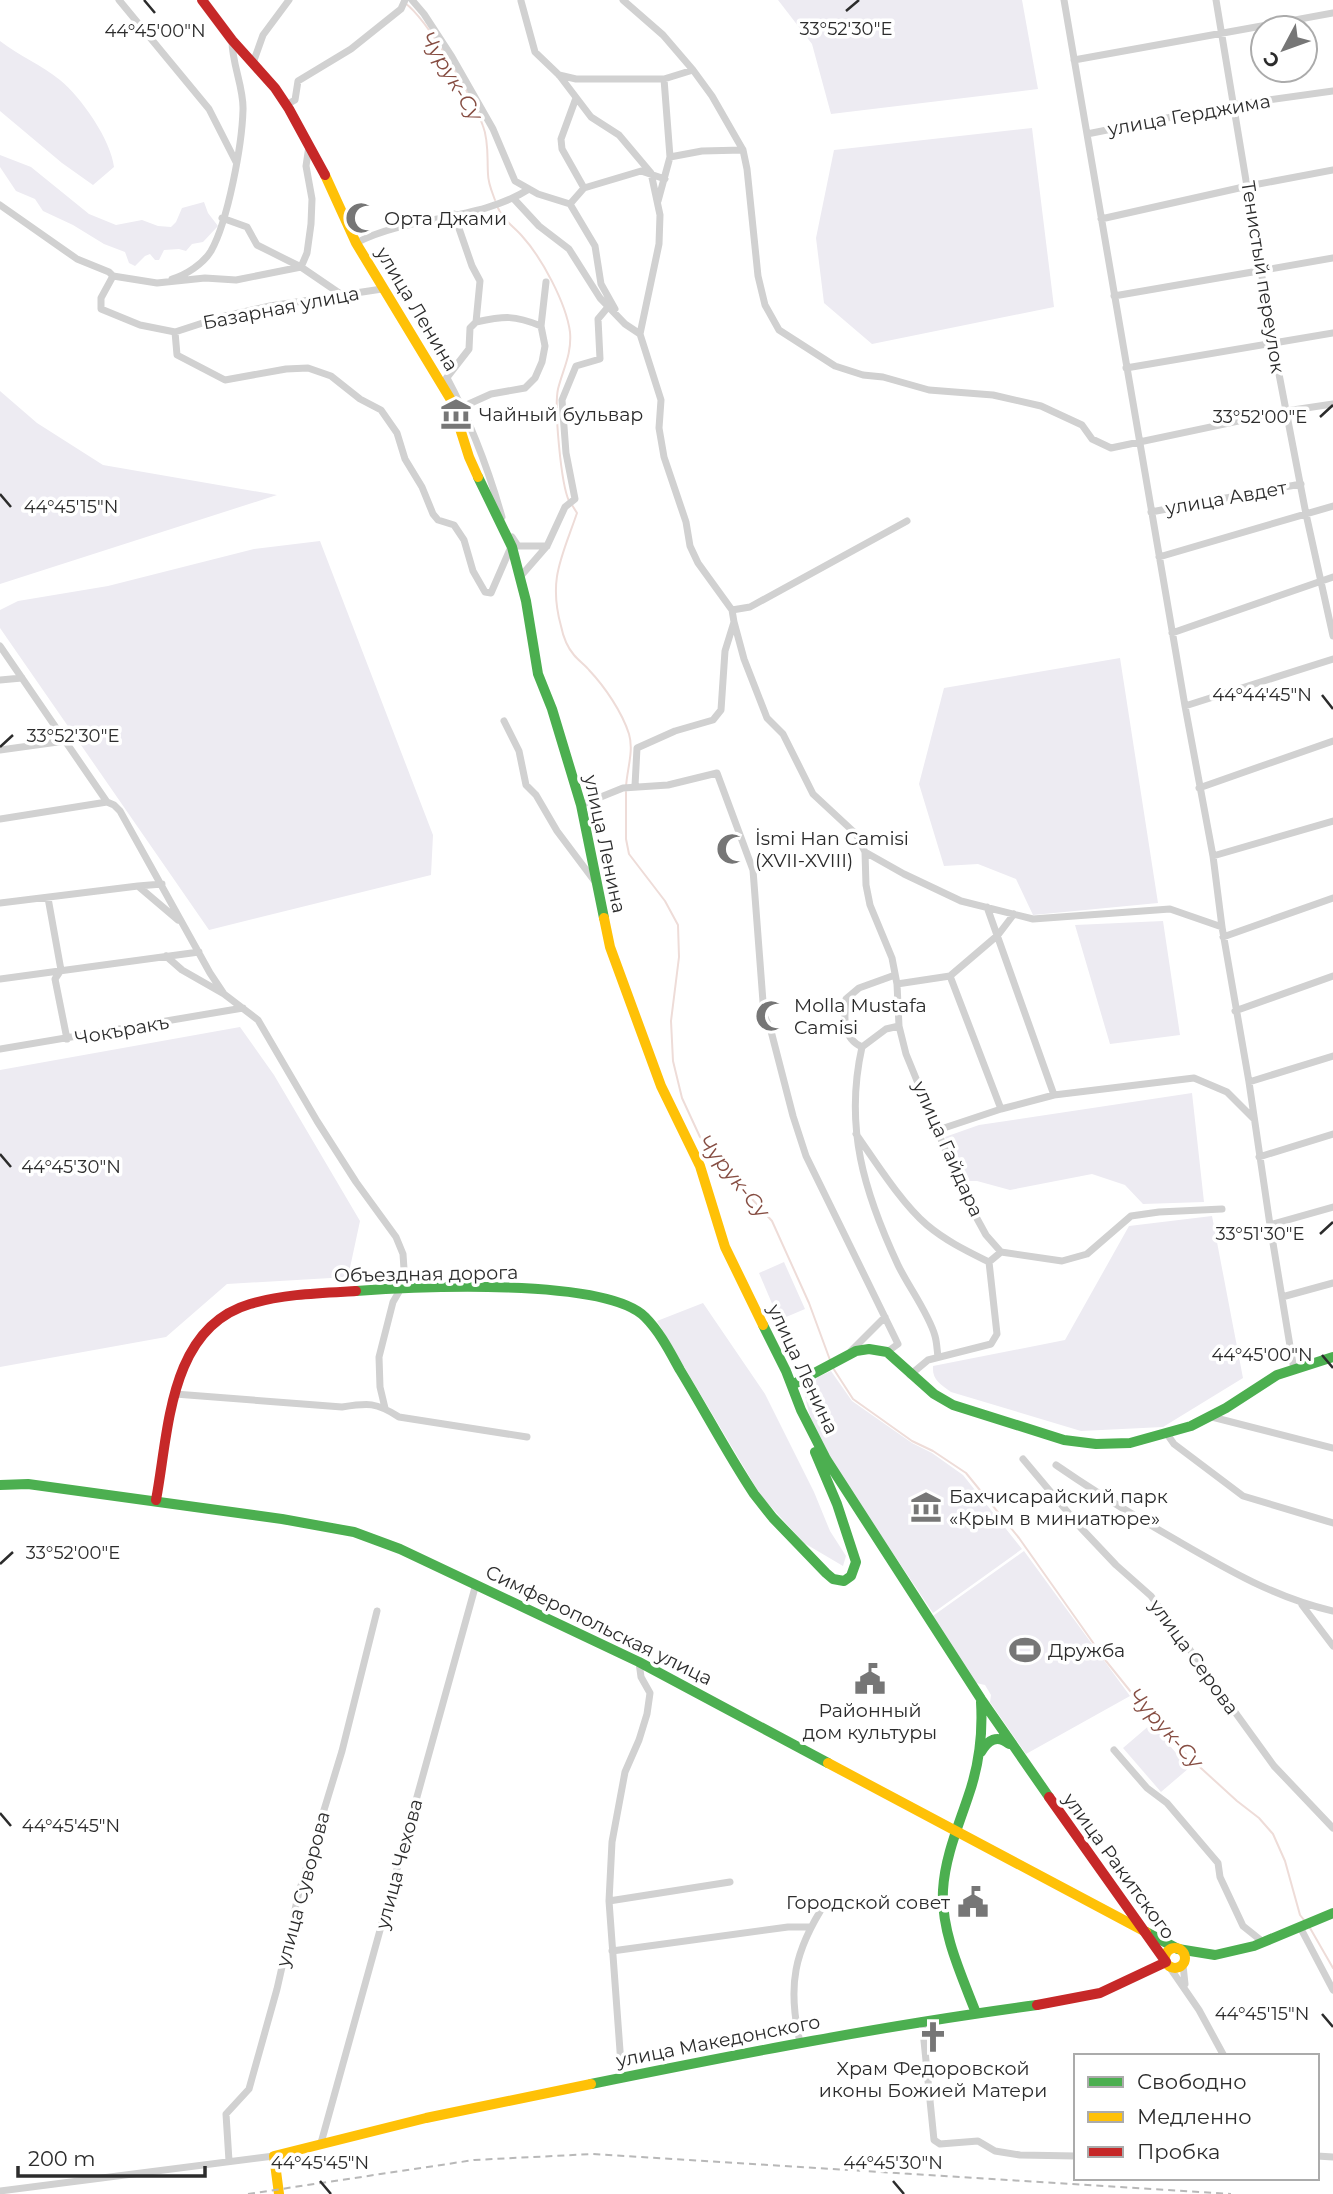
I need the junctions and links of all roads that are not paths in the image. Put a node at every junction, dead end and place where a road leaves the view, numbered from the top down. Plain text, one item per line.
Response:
1 (120, 0) edge
2 (202, 0) edge
3 (289, 0) edge
4 (412, 0) edge
5 (623, 0) edge
6 (1064, 0) edge
7 (1216, 0) edge
8 (521, 1) edge
9 (404, 2) edge
10 (1333, 13) edge
11 (1221, 32) junction
12 (232, 40) junction
13 (1074, 60) junction
14 (253, 63) junction
15 (693, 70) junction
16 (559, 75) junction
17 (664, 79) junction
18 (1333, 90) edge
19 (576, 99) junction
20 (286, 105) junction
21 (1232, 105) junction
22 (1087, 134) junction
23 (309, 145) junction
24 (743, 150) junction
25 (670, 157) junction
26 (236, 163) junction
27 (1333, 170) edge
28 (651, 173) junction
29 (665, 179) junction
30 (1248, 186) junction
31 (584, 188) junction
32 (528, 189) junction
33 (514, 199) junction
34 (658, 202) junction
35 (570, 204) junction
36 (0, 205) edge
37 (454, 214) junction
38 (222, 218) junction
39 (1101, 219) junction
40 (356, 243) junction
41 (1333, 258) edge
42 (301, 267) junction
43 (1261, 270) junction
44 (113, 276) junction
45 (546, 282) dead end
46 (157, 284) junction
47 (382, 289) junction
48 (343, 295) junction
49 (1114, 296) junction
50 (608, 307) junction
51 (476, 322) junction
52 (625, 324) junction
53 (541, 326) junction
54 (175, 332) junction
55 (1333, 333) edge
56 (640, 334) junction
57 (1273, 343) junction
58 (1126, 368) junction
59 (444, 380) junction
60 (1333, 404) edge
61 (462, 407) junction
62 (1286, 411) junction
63 (1139, 442) junction
64 (1301, 484) junction
65 (1333, 506) edge
66 (1151, 512) junction
67 (1306, 514) junction
68 (907, 521) dead end
69 (547, 546) junction
70 (512, 547) junction
71 (1159, 557) junction
72 (520, 577) junction
73 (1333, 577) edge
74 (1322, 581) junction
75 (732, 610) junction
76 (734, 622) junction
77 (1172, 633) junction
78 (1333, 636) edge
79 (0, 646) edge
80 (1333, 659) edge
81 (22, 678) junction
82 (0, 680) edge
83 (1185, 706) junction
84 (504, 721) dead end
85 (65, 741) junction
86 (1333, 741) edge
87 (0, 750) edge
88 (630, 787) junction
89 (1199, 788) junction
90 (107, 802) junction
91 (581, 805) junction
92 (0, 820) edge
93 (1333, 821) edge
94 (865, 852) junction
95 (1213, 856) junction
96 (162, 884) junction
97 (596, 884) junction
98 (138, 886) junction
99 (48, 898) junction
100 (1333, 898) edge
101 (0, 903) edge
102 (987, 907) junction
103 (1014, 914) junction
104 (181, 923) junction
105 (1222, 927) junction
106 (998, 934) junction
107 (1223, 937) junction
108 (199, 952) junction
109 (166, 956) junction
110 (61, 970) junction
111 (950, 976) junction
112 (1333, 976) edge
113 (0, 979) edge
114 (896, 980) junction
115 (224, 994) junction
116 (243, 1008) junction
117 (1236, 1012) junction
118 (899, 1026) junction
119 (67, 1040) junction
120 (862, 1048) junction
121 (0, 1049) edge
122 (1333, 1056) edge
123 (1249, 1082) junction
124 (1054, 1096) junction
125 (1001, 1109) junction
126 (1253, 1118) junction
127 (938, 1130) junction
128 (855, 1131) junction
129 (1333, 1133) edge
130 (1259, 1157) junction
131 (1333, 1207) edge
132 (1222, 1209) dead end
133 (1270, 1225) junction
134 (1001, 1252) junction
135 (989, 1262) junction
136 (1333, 1283) edge
137 (400, 1290) junction
138 (1282, 1297) junction
139 (885, 1317) junction
140 (850, 1351) junction
141 (887, 1352) junction
142 (937, 1357) junction
143 (1333, 1357) edge
144 (1294, 1370) junction
145 (910, 1375) junction
146 (792, 1384) junction
147 (380, 1387) junction
148 (175, 1394) junction
149 (369, 1403) junction
150 (385, 1408) junction
151 (801, 1409) junction
152 (1208, 1416) junction
153 (1167, 1434) junction
154 (527, 1437) dead end
155 (1333, 1447) edge
156 (1023, 1459) dead end
157 (1056, 1465) dead end
158 (0, 1485) edge
159 (156, 1500) junction
160 (1333, 1522) edge
161 (476, 1584) junction
162 (1301, 1604) junction
163 (1330, 1610) edge
164 (377, 1611) dead end
165 (1318, 1625) junction
166 (1333, 1646) edge
167 (639, 1662) junction
168 (981, 1699) junction
169 (1014, 1749) junction
170 (1114, 1750) dead end
171 (979, 1755) junction
172 (1333, 1828) edge
173 (957, 1831) junction
174 (730, 1882) dead end
175 (609, 1901) junction
176 (826, 1902) dead end
177 (1333, 1913) edge
178 (810, 1927) junction
179 (1300, 1927) junction
180 (1140, 1928) junction
181 (1263, 1942) junction
182 (1178, 1949) junction
183 (612, 1951) junction
184 (1215, 1955) junction
185 (1166, 1962) junction
186 (1183, 1965) junction
187 (1333, 1990) edge
188 (1187, 1992) junction
189 (976, 2013) junction
190 (922, 2021) junction
191 (800, 2042) junction
192 (1223, 2054) edge
193 (622, 2078) junction
194 (321, 2143) junction
195 (274, 2156) junction
196 (1074, 2156) edge
197 (229, 2161) junction
198 (0, 2191) edge
199 (279, 2194) edge

1 - 26 street
2 - 12 main road, улица Ленина
3 - 14 street
4 - 32 street
5 - 15 street
6 - 13 street
7 - 11 street, Тенистый переулок
8 - 16 street
9 - 20 street
10 - 11 street
11 - 13 street
11 - 21 street, Тенистый переулок
12 - 14 main road, улица Ленина
12 - 26 street
13 - 22 street
14 - 20 main road, улица Ленина
15 - 17 street
15 - 24 street
16 - 17 street
16 - 19 street
17 - 25 street
18 - 21 street, улица Герджима
19 - 28 street
19 - 31 street
20 - 23 main road, улица Ленина
21 - 22 street, улица Герджима
21 - 30 street, Тенистый переулок
22 - 39 street
23 - 40 main road, улица Ленина
23 - 42 street
24 - 25 street
24 - 63 street
25 - 29 street
26 - 38 street
27 - 30 street
28 - 29 street
28 - 31 street
28 - 34 street
29 - 34 street
30 - 39 street
30 - 43 street, Тенистый переулок
31 - 35 street
32 - 33 street
32 - 35 street
33 - 37 street
33 - 50 street
34 - 56 street
35 - 52 street
36 - 44 street
37 - 40 street
37 - 51 street
38 - 42 street
38 - 46 street
39 - 49 street
40 - 47 main road, улица Ленина
41 - 43 street
42 - 46 street
42 - 48 street
43 - 49 street
43 - 57 street, Тенистый переулок
44 - 46 street
44 - 54 street, Базарная улица
45 - 53 street
47 - 48 street, Базарная улица
47 - 59 main road, улица Ленина
48 - 54 street, Базарная улица
49 - 58 street
50 - 52 street
50 - 69 street
51 - 53 street
51 - 59 street
52 - 56 street
53 - 61 street
54 - 70 street
55 - 57 street
56 - 75 street
57 - 58 street
57 - 62 street, Тенистый переулок
58 - 63 street
59 - 61 street
59 - 70 main road, улица Ленина
60 - 62 street
61 - 69 street
62 - 63 street
62 - 64 street, Тенистый переулок
63 - 66 street
64 - 66 street, улица Авдет
64 - 67 street, Тенистый переулок
65 - 67 street
66 - 71 street
67 - 71 street
67 - 74 street, Тенистый переулок
68 - 75 street
69 - 72 street
70 - 72 main road, улица Ленина
71 - 77 street
72 - 91 main road, улица Ленина
73 - 74 street
74 - 77 street
74 - 78 street, Тенистый переулок
75 - 76 street
76 - 88 street
76 - 94 street
77 - 83 street
79 - 81 street
80 - 83 street
81 - 82 street
81 - 85 street
83 - 89 street
84 - 97 street
85 - 87 street
85 - 90 street
86 - 89 street
88 - 91 street
88 - 139 street
89 - 95 street
90 - 92 street
90 - 96 street
91 - 97 main road, улица Ленина
93 - 95 street
94 - 102 street
94 - 114 street, улица Гайдара
95 - 105 street
96 - 98 street
96 - 104 street
97 - 146 main road, улица Ленина
98 - 99 street
98 - 104 street
99 - 101 street
99 - 110 street
100 - 107 street
102 - 103 street
102 - 106 street
103 - 105 street
103 - 106 street
104 - 108 street
105 - 107 street
106 - 111 street
106 - 124 street
107 - 117 street
108 - 109 street
108 - 115 street
109 - 110 street
109 - 115 street
110 - 113 street
110 - 119 street
111 - 114 street
111 - 125 street
112 - 117 street
114 - 118 street, улица Гайдара
114 - 120 street
115 - 116 street
116 - 119 street, Чокъракъ
116 - 137 street
117 - 123 street
118 - 120 street
118 - 127 street, улица Гайдара
119 - 121 street, Чокъракъ
120 - 128 street
122 - 123 street
123 - 126 street
124 - 125 street
124 - 126 street
125 - 127 street
126 - 130 street
127 - 134 street, улица Гайдара
128 - 135 street, улица Гайдара
128 - 142 street
129 - 130 street
130 - 133 street
131 - 133 street
132 - 134 street
133 - 138 street
134 - 135 street
135 - 142 street
136 - 138 street
137 - 147 street
137 - 148 main road, Объездная дорога
137 - 151 main road, Объездная дорога
138 - 144 street
139 - 140 street
139 - 141 street
140 - 141 main road
140 - 146 main road
141 - 145 main road
142 - 145 street
143 - 144 main road
144 - 152 main road
145 - 153 main road
146 - 151 main road, улица Ленина
147 - 149 street
147 - 150 street
148 - 149 street
148 - 159 main road, Объездная дорога
149 - 150 street
150 - 154 street
151 - 168 main road, улица Ленина
152 - 153 main road
152 - 155 street
153 - 160 street
156 - 172 street, улица Серова
157 - 162 street
158 - 159 main road, Симферопольская улица
159 - 161 main road, Симферопольская улица
161 - 167 main road, Симферопольская улица
161 - 194 street, улица Чехова
162 - 163 street
162 - 165 street
163 - 165 street
164 - 197 street, улица Суворова
165 - 166 street
167 - 173 main road, Симферопольская улица
167 - 175 street
168 - 169 main road, улица Ракитского
168 - 171 main road
169 - 171 main road
169 - 180 main road, улица Ракитского
170 - 181 street
171 - 173 main road
173 - 180 main road, Симферопольская улица
173 - 189 main road
174 - 175 street
175 - 183 street
176 - 178 street
177 - 179 main road
178 - 183 street
178 - 191 street
179 - 181 main road
179 - 187 street
180 - 182 main road, Симферопольская улица
180 - 185 main road, улица Ракитского
181 - 184 main road
182 - 184 main road, Симферопольская улица
182 - 185 main road
182 - 186 main road
183 - 193 street
184 - 186 main road
185 - 186 main road
185 - 188 street, улица Ракитского
185 - 189 main road, улица Македонского
186 - 188 street
188 - 192 street, улица Ракитского
189 - 190 main road, улица Македонского
190 - 191 main road, улица Македонского
190 - 196 street
191 - 193 main road, улица Македонского
193 - 194 main road, улица Македонского
194 - 195 main road, улица Македонского
195 - 197 street
195 - 199 main road
197 - 198 street

